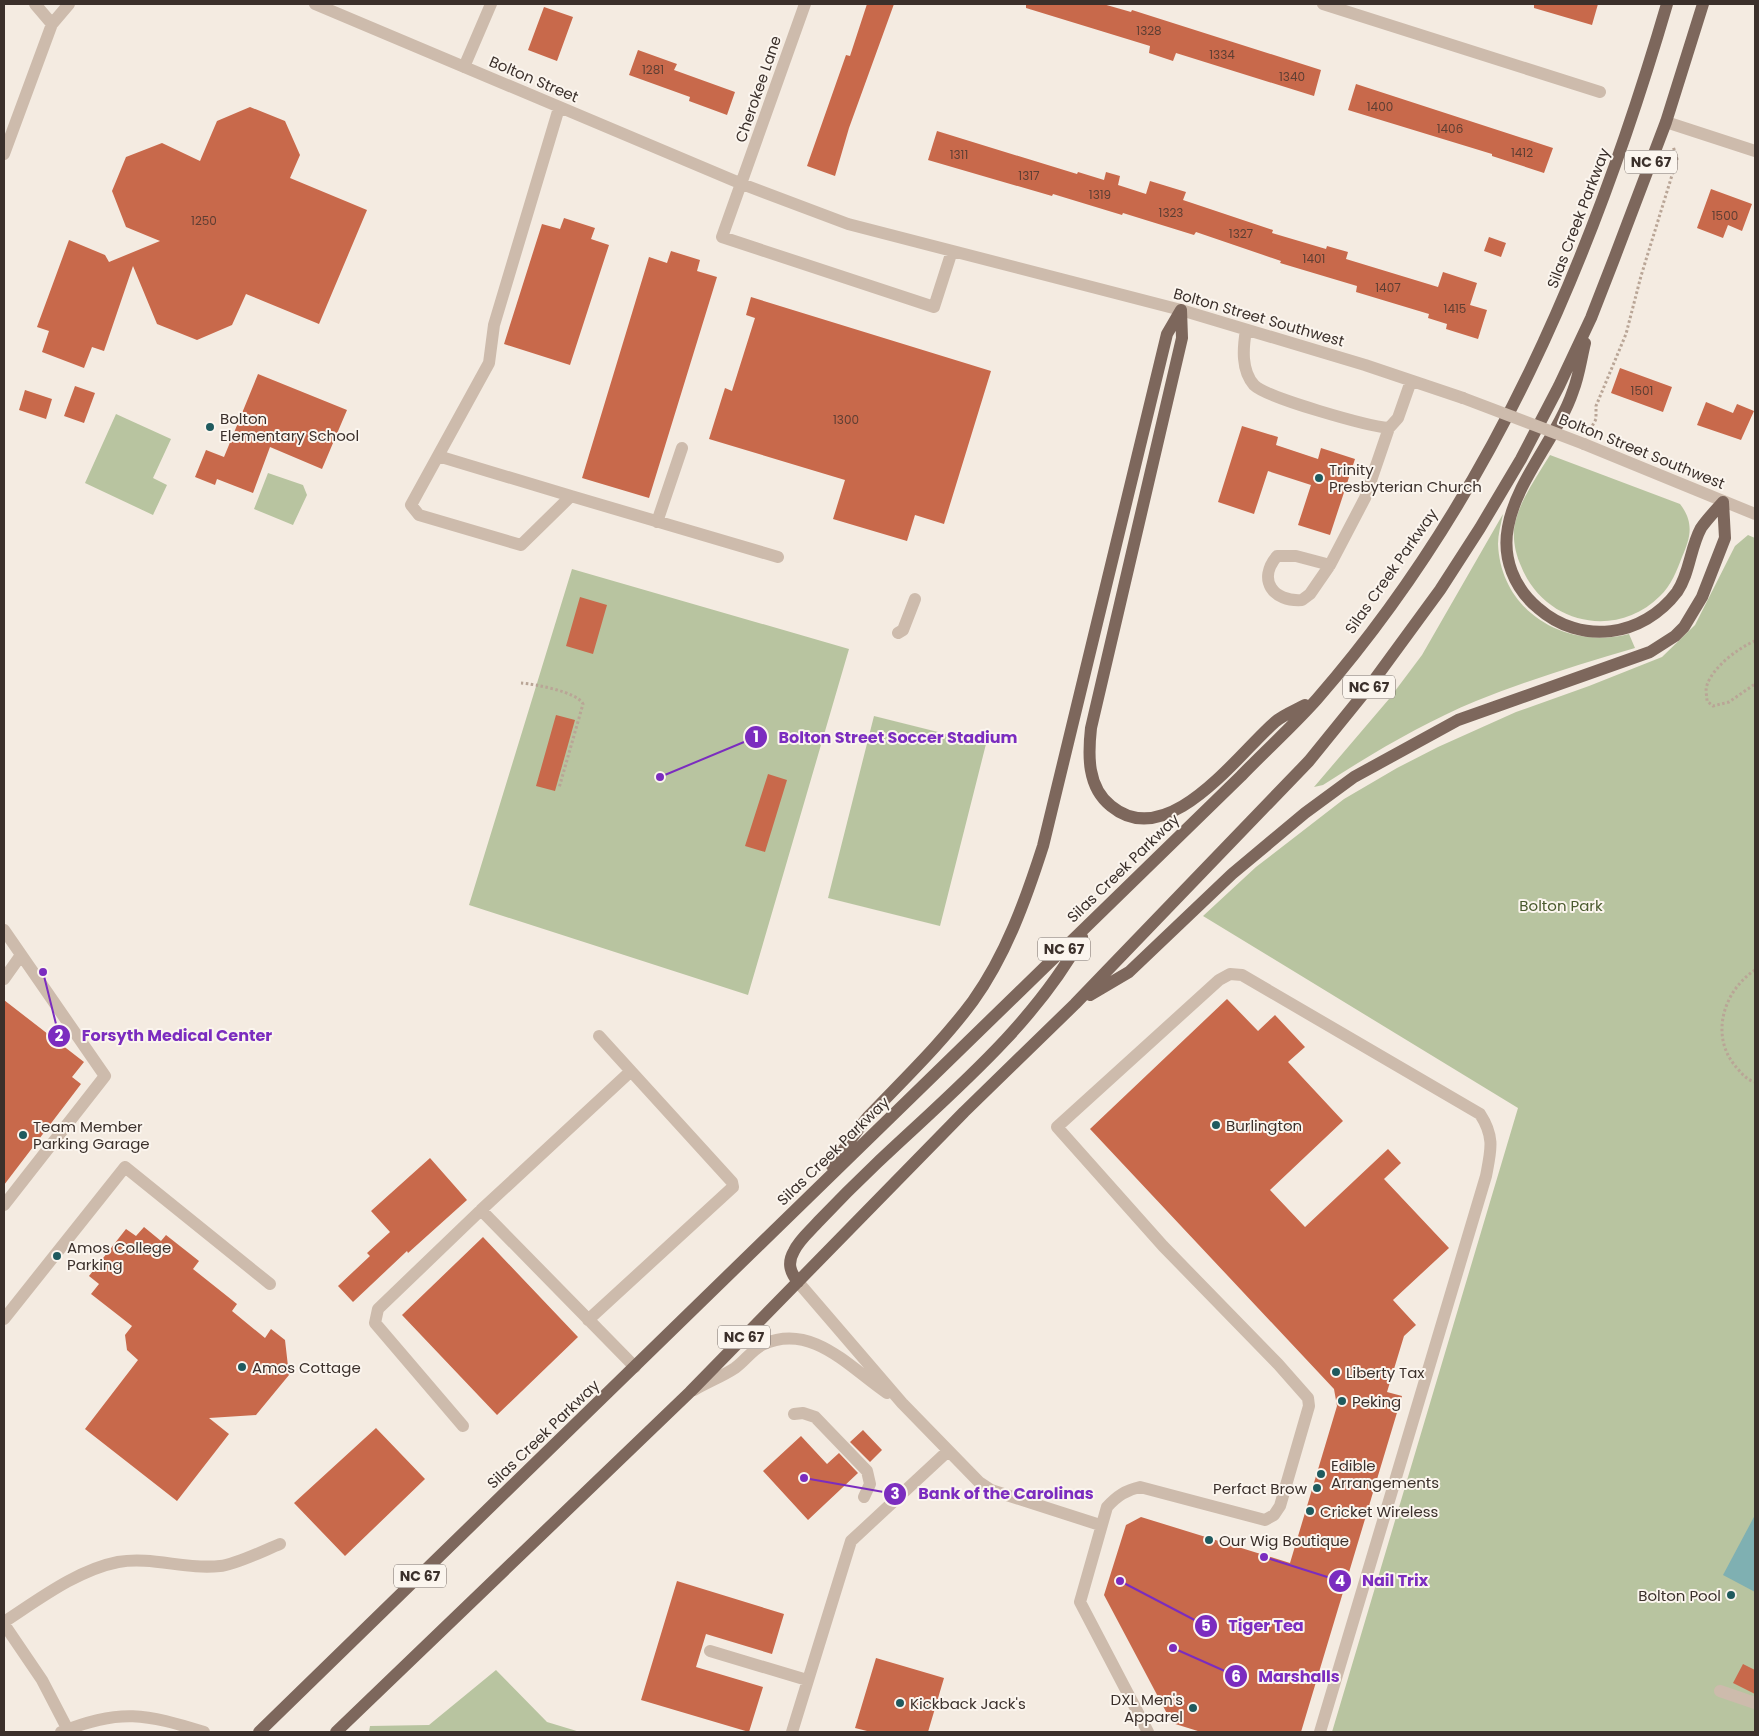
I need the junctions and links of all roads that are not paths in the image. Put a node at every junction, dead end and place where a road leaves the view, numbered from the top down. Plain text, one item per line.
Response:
1 (35, 4) edge
2 (69, 4) edge
3 (315, 4) edge
4 (490, 4) edge
5 (805, 4) edge
6 (1324, 4) edge
7 (1667, 4) edge
8 (1703, 4) edge
9 (52, 24) junction
10 (464, 67) junction
11 (1600, 92) dead end
12 (560, 108) junction
13 (1666, 122) junction
14 (1755, 151) edge
15 (4, 154) edge
16 (742, 184) junction
17 (952, 251) junction
18 (1181, 310) junction
19 (1591, 318) junction
20 (1246, 330) junction
21 (1411, 381) junction
22 (1389, 428) junction
23 (682, 448) dead end
24 (438, 456) junction
25 (571, 496) junction
26 (1723, 502) junction
27 (1755, 514) edge
28 (657, 522) junction
29 (778, 557) dead end
30 (1330, 565) junction
31 (915, 599) dead end
32 (898, 633) dead end
33 (1316, 699) junction
34 (1089, 924) junction
35 (4, 930) edge
36 (21, 955) junction
37 (4, 979) edge
38 (1075, 1004) junction
39 (598, 1036) dead end
40 (631, 1071) junction
41 (810, 1196) junction
42 (4, 1205) edge
43 (481, 1210) junction
44 (798, 1282) junction
45 (270, 1284) dead end
46 (4, 1319) edge
47 (588, 1320) junction
48 (635, 1367) junction
49 (690, 1392) junction
50 (902, 1403) junction
51 (794, 1414) dead end
52 (463, 1426) dead end
53 (948, 1451) junction
54 (864, 1497) dead end
55 (1100, 1525) junction
56 (280, 1544) dead end
57 (4, 1623) edge
58 (710, 1651) dead end
59 (807, 1680) junction
60 (1720, 1691) dead end
61 (1755, 1703) edge
62 (64, 1731) edge
63 (204, 1732) edge
64 (259, 1732) edge
65 (336, 1732) edge
66 (792, 1732) edge
67 (1148, 1732) edge
68 (1320, 1732) edge

1 - 9 street
2 - 9 street
3 - 10 street, Bolton Street
4 - 10 street
5 - 16 street, Cherokee Lane
6 - 11 street
7 - 33 main road, Silas Creek Parkway / NC 67
8 - 13 main road, NC 67
9 - 15 street
10 - 12 street, Bolton Street
12 - 16 street, Bolton Street
12 - 24 street
13 - 14 street
13 - 19 main road, NC 67
16 - 17 street, Bolton Street Southwest
16 - 17 street, Cherokee Lane
17 - 18 street, Bolton Street Southwest
18 - 20 street, Bolton Street Southwest
18 - 33 main road
18 - 41 main road
19 - 26 main road
19 - 38 main road, NC 67
20 - 21 street, Bolton Street Southwest
20 - 22 street
21 - 22 street
21 - 26 street, Bolton Street Southwest, bridge
22 - 30 street
23 - 28 street
24 - 25 street
24 - 25 street
25 - 28 street
26 - 27 street, Bolton Street Southwest
26 - 38 main road
28 - 29 street
30 - 30 street
31 - 32 street
33 - 34 main road, Silas Creek Parkway / NC 67
34 - 41 main road, Silas Creek Parkway / NC 67
34 - 44 main road
35 - 36 street
36 - 37 street
36 - 42 street
38 - 44 main road, NC 67
39 - 40 street
40 - 43 street
40 - 47 street
41 - 48 main road, Silas Creek Parkway / NC 67
43 - 47 street
43 - 52 street
44 - 49 main road, NC 67
44 - 50 street
45 - 46 street
47 - 48 street
48 - 64 main road, Silas Creek Parkway / NC 67
49 - 50 street
49 - 65 main road, NC 67
50 - 53 street
51 - 54 street
53 - 55 street
53 - 59 street
55 - 67 street
55 - 68 street
56 - 57 street
57 - 62 street
58 - 59 street
59 - 66 street
60 - 61 street
62 - 63 street

